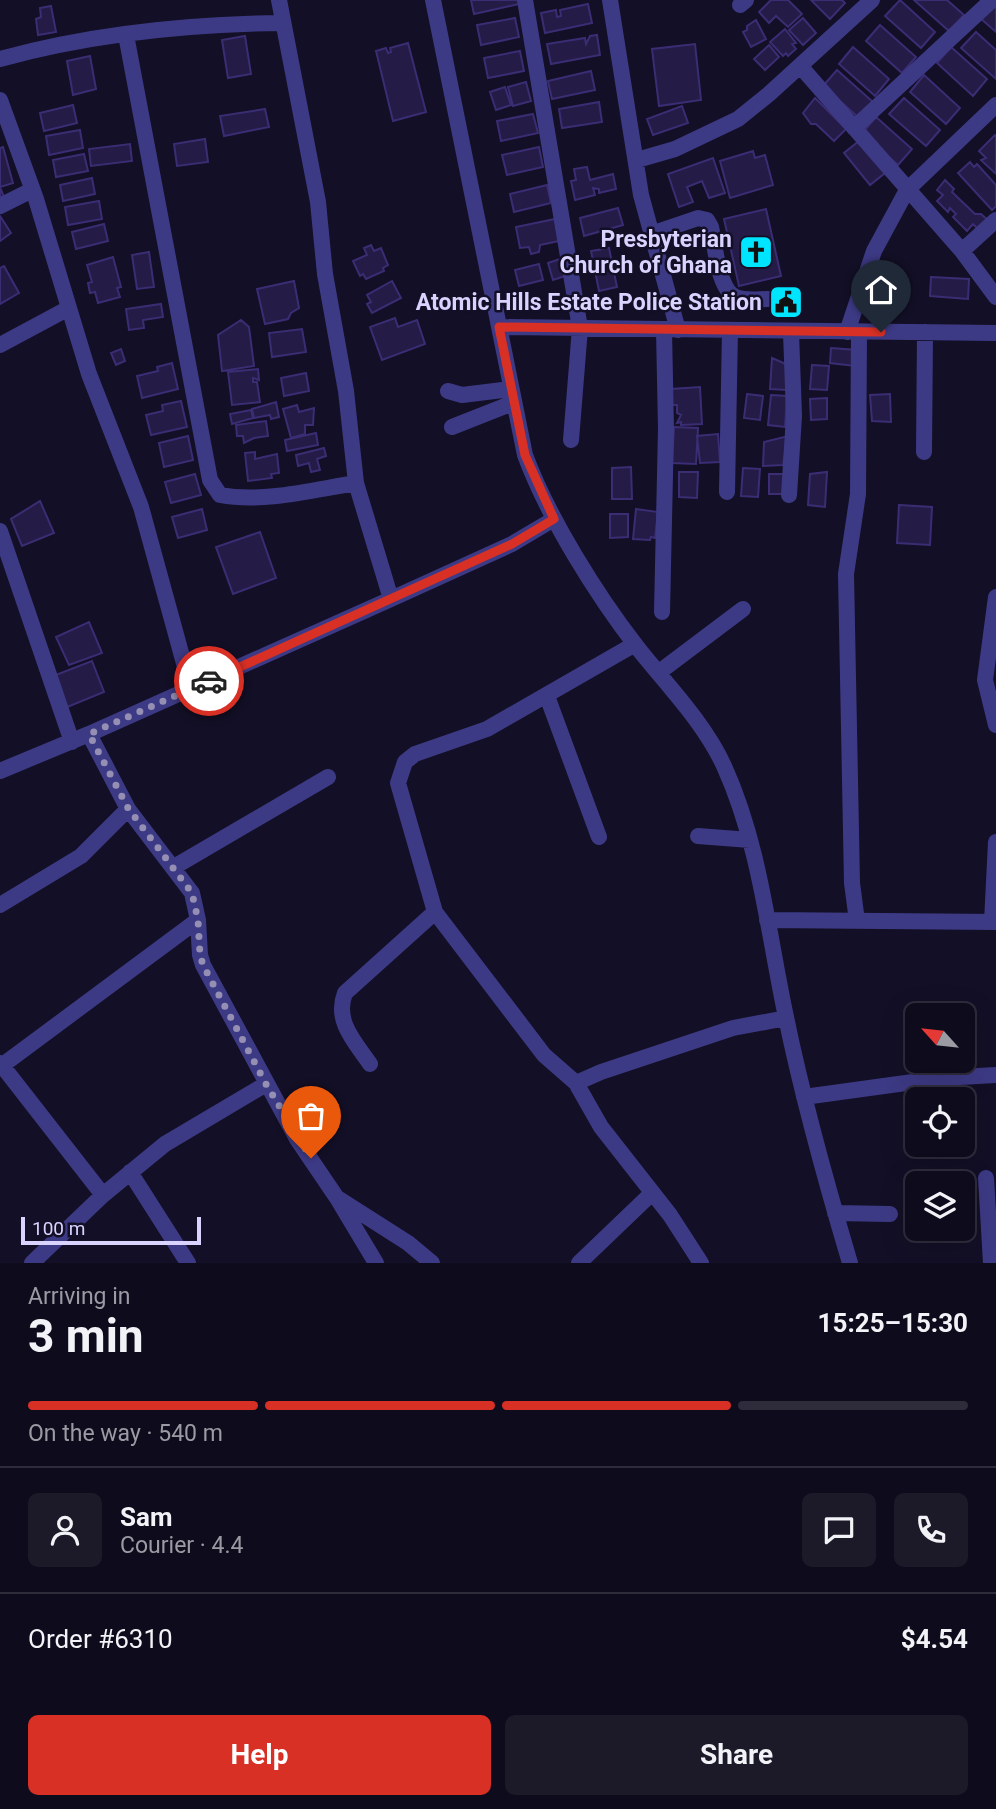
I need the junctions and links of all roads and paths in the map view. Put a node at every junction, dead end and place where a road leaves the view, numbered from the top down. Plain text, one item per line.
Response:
1 (279, 0) edge
2 (433, 0) edge
3 (525, 0) edge
4 (610, 0) edge
5 (872, 0) edge
6 (992, 0) edge
7 (282, 23) junction
8 (126, 35) junction
9 (0, 59) edge
10 (801, 66) junction
11 (0, 100) edge
12 (996, 105) edge
13 (4, 127) edge
14 (854, 128) junction
15 (637, 160) junction
16 (32, 190) junction
17 (907, 190) junction
18 (0, 206) edge
19 (996, 220) edge
20 (651, 234) junction
21 (962, 251) junction
22 (996, 297) edge
23 (768, 299) dead end
24 (69, 308) junction
25 (499, 327) junction
26 (580, 328) junction
27 (671, 330) junction
28 (730, 330) junction
29 (791, 332) junction
30 (853, 332) junction
31 (925, 332) junction
32 (996, 334) edge
33 (0, 345) edge
34 (448, 391) dead end
35 (512, 396) junction
36 (452, 427) dead end
37 (571, 440) dead end
38 (924, 452) dead end
39 (356, 483) junction
40 (727, 492) dead end
41 (789, 495) dead end
42 (554, 519) junction
43 (0, 531) edge
44 (996, 597) edge
45 (391, 599) junction
46 (743, 609) dead end
47 (662, 612) dead end
48 (635, 644) junction
49 (658, 673) junction
50 (191, 689) junction
51 (547, 696) junction
52 (996, 725) edge
53 (89, 734) junction
54 (72, 742) junction
55 (0, 771) edge
56 (328, 776) dead end
57 (128, 808) junction
58 (698, 836) dead end
59 (599, 837) dead end
60 (750, 840) junction
61 (996, 842) edge
62 (174, 867) junction
63 (0, 905) edge
64 (435, 912) junction
65 (198, 920) junction
66 (767, 920) junction
67 (857, 921) junction
68 (994, 922) edge
69 (786, 1017) junction
70 (370, 1064) dead end
71 (1, 1065) edge
72 (996, 1075) edge
73 (576, 1083) junction
74 (266, 1084) junction
75 (804, 1097) junction
76 (130, 1172) junction
77 (986, 1178) dead end
78 (651, 1194) junction
79 (103, 1195) junction
80 (337, 1198) junction
81 (835, 1213) junction
82 (890, 1214) dead end
83 (32, 1263) edge
84 (188, 1263) edge
85 (376, 1263) edge
86 (432, 1263) edge
87 (579, 1263) edge
88 (701, 1263) edge
89 (850, 1263) edge
90 (991, 1263) edge

1 - 7 street
2 - 25 street
3 - 26 street
4 - 15 street
5 - 10 street
6 - 14 street
7 - 8 street
7 - 39 street
8 - 9 street
8 - 39 street
10 - 14 street
10 - 15 street
11 - 13 street
12 - 17 street
13 - 16 street
14 - 17 street
15 - 20 street
16 - 18 street
16 - 24 street
17 - 21 street
17 - 30 street
19 - 21 street
20 - 23 street
20 - 27 street
21 - 22 street
24 - 33 street
24 - 50 street
25 - 26 street
25 - 35 street
26 - 27 street
26 - 37 street
27 - 28 street
27 - 47 street
28 - 29 street
28 - 40 street
29 - 30 street
29 - 41 street
30 - 31 street
30 - 67 street
31 - 32 street
31 - 38 street
34 - 35 street
35 - 36 street
35 - 42 street
39 - 45 street
42 - 45 street
42 - 48 street
43 - 54 street
44 - 52 street
45 - 50 street
46 - 49 street
48 - 49 street
48 - 51 street
49 - 60 street
50 - 53 street
51 - 59 street
51 - 64 street
53 - 54 street
53 - 57 street
54 - 55 street
56 - 62 street
57 - 62 street
57 - 63 street
58 - 60 street
60 - 66 street
61 - 68 street
62 - 65 street
64 - 70 street
64 - 73 street
65 - 71 street
65 - 74 street
66 - 67 street
66 - 69 street
67 - 68 street
69 - 73 street
69 - 75 street
71 - 79 street
72 - 75 street
73 - 78 street
74 - 76 street
74 - 80 street
75 - 81 street
76 - 79 street
76 - 84 street
77 - 90 street
78 - 87 street
78 - 88 street
79 - 83 street
80 - 85 street
80 - 86 street
81 - 82 street
81 - 89 street

